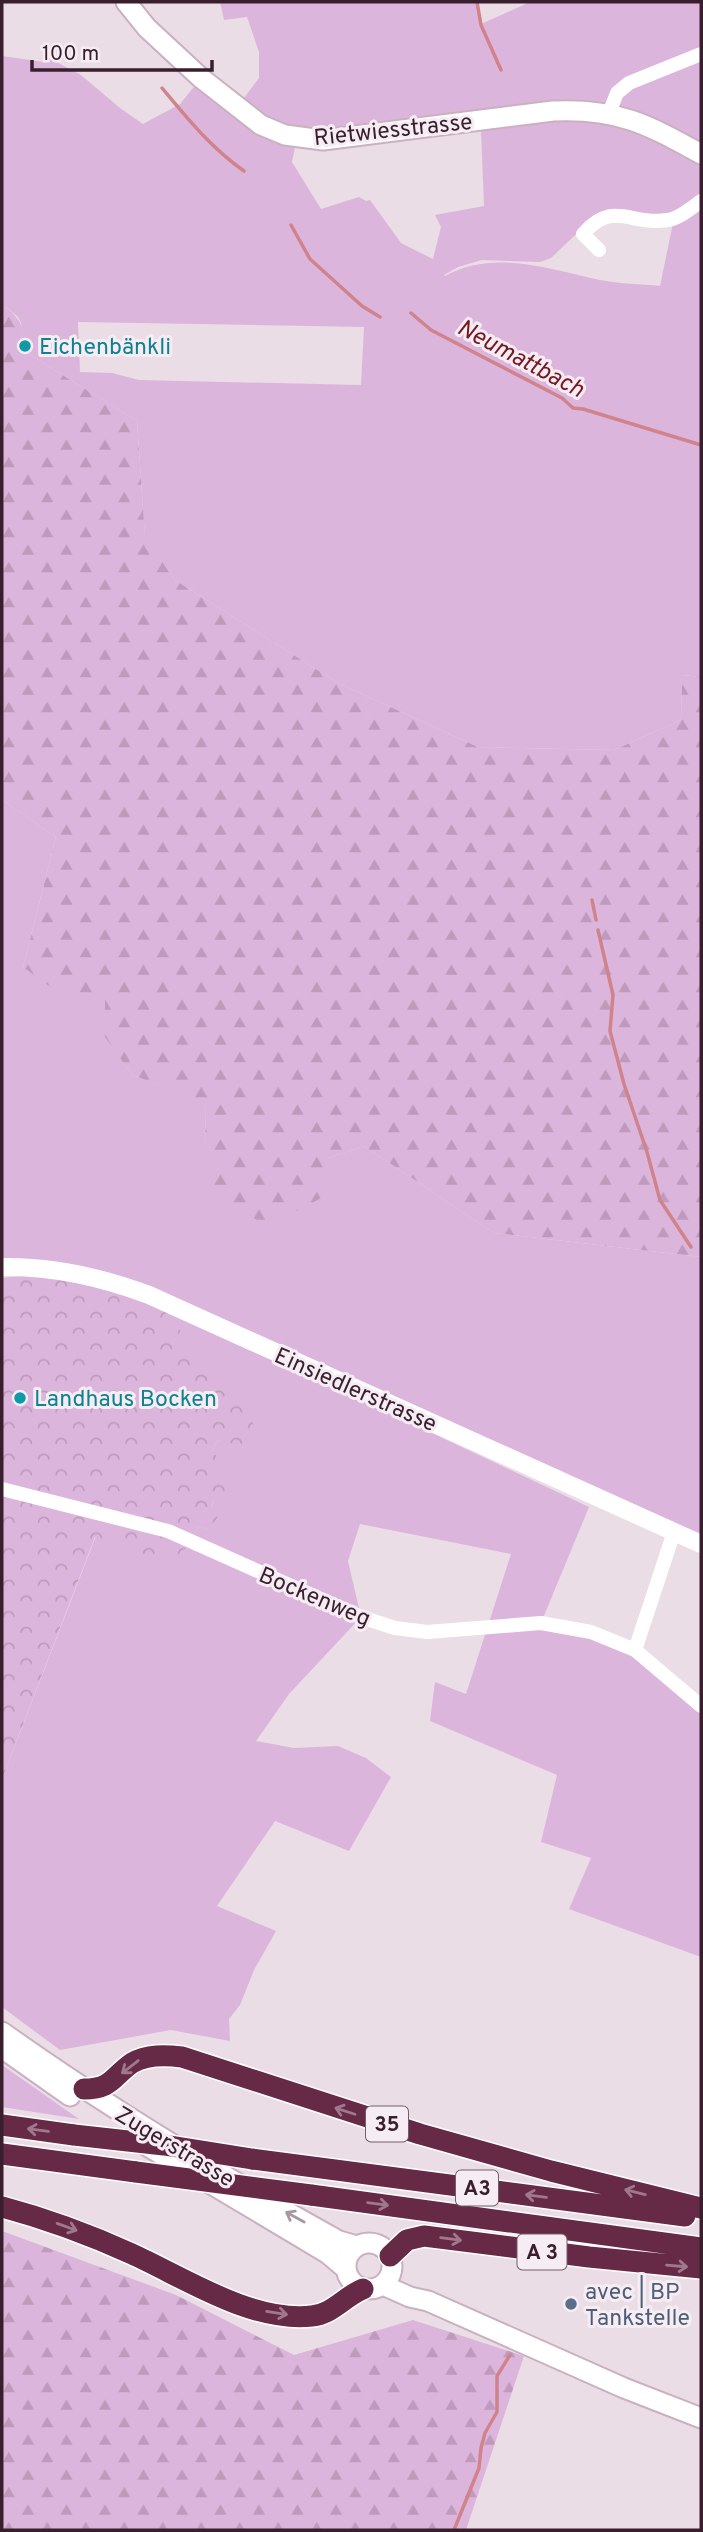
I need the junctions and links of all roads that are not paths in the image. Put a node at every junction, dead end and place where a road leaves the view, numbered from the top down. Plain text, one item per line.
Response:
1 (126, 2) edge
2 (701, 54) edge
3 (609, 113) junction
4 (701, 154) edge
5 (701, 201) edge
6 (600, 250) dead end
7 (2, 1267) edge
8 (2, 1489) edge
9 (674, 1532) junction
10 (701, 1544) edge
11 (635, 1650) junction
12 (701, 1706) edge
13 (2, 2032) edge
14 (2, 2048) edge
15 (84, 2089) junction
16 (2, 2125) edge
17 (2, 2154) edge
18 (2, 2207) edge
19 (701, 2208) edge
20 (701, 2218) edge
21 (357, 2246) junction
22 (701, 2248) edge
23 (701, 2268) edge
24 (346, 2269) junction
25 (382, 2276) junction
26 (701, 2418) edge

1 - 3 main road, Rietwiesstrasse
2 - 3 street
3 - 4 main road, Rietwiesstrasse
5 - 6 street
7 - 9 street, Einsiedlerstrasse
8 - 11 street, Bockenweg
9 - 10 street, Einsiedlerstrasse
9 - 11 street
11 - 12 street, Bockenweg
13 - 15 main road, Zugerstrasse
14 - 24 main road, Zugerstrasse
19 -> 15 highway, 35
21 -> 15 main road, Zugerstrasse
20 -> 16 highway, A3, bridge
17 -> 22 highway, A3, bridge
18 -> 25 highway
21 - 24 main road
21 - 25 main road, Zugerstrasse
25 -> 23 highway, A 3
24 - 25 main road, Zugerstrasse
25 - 26 main road, Zugerstrasse

